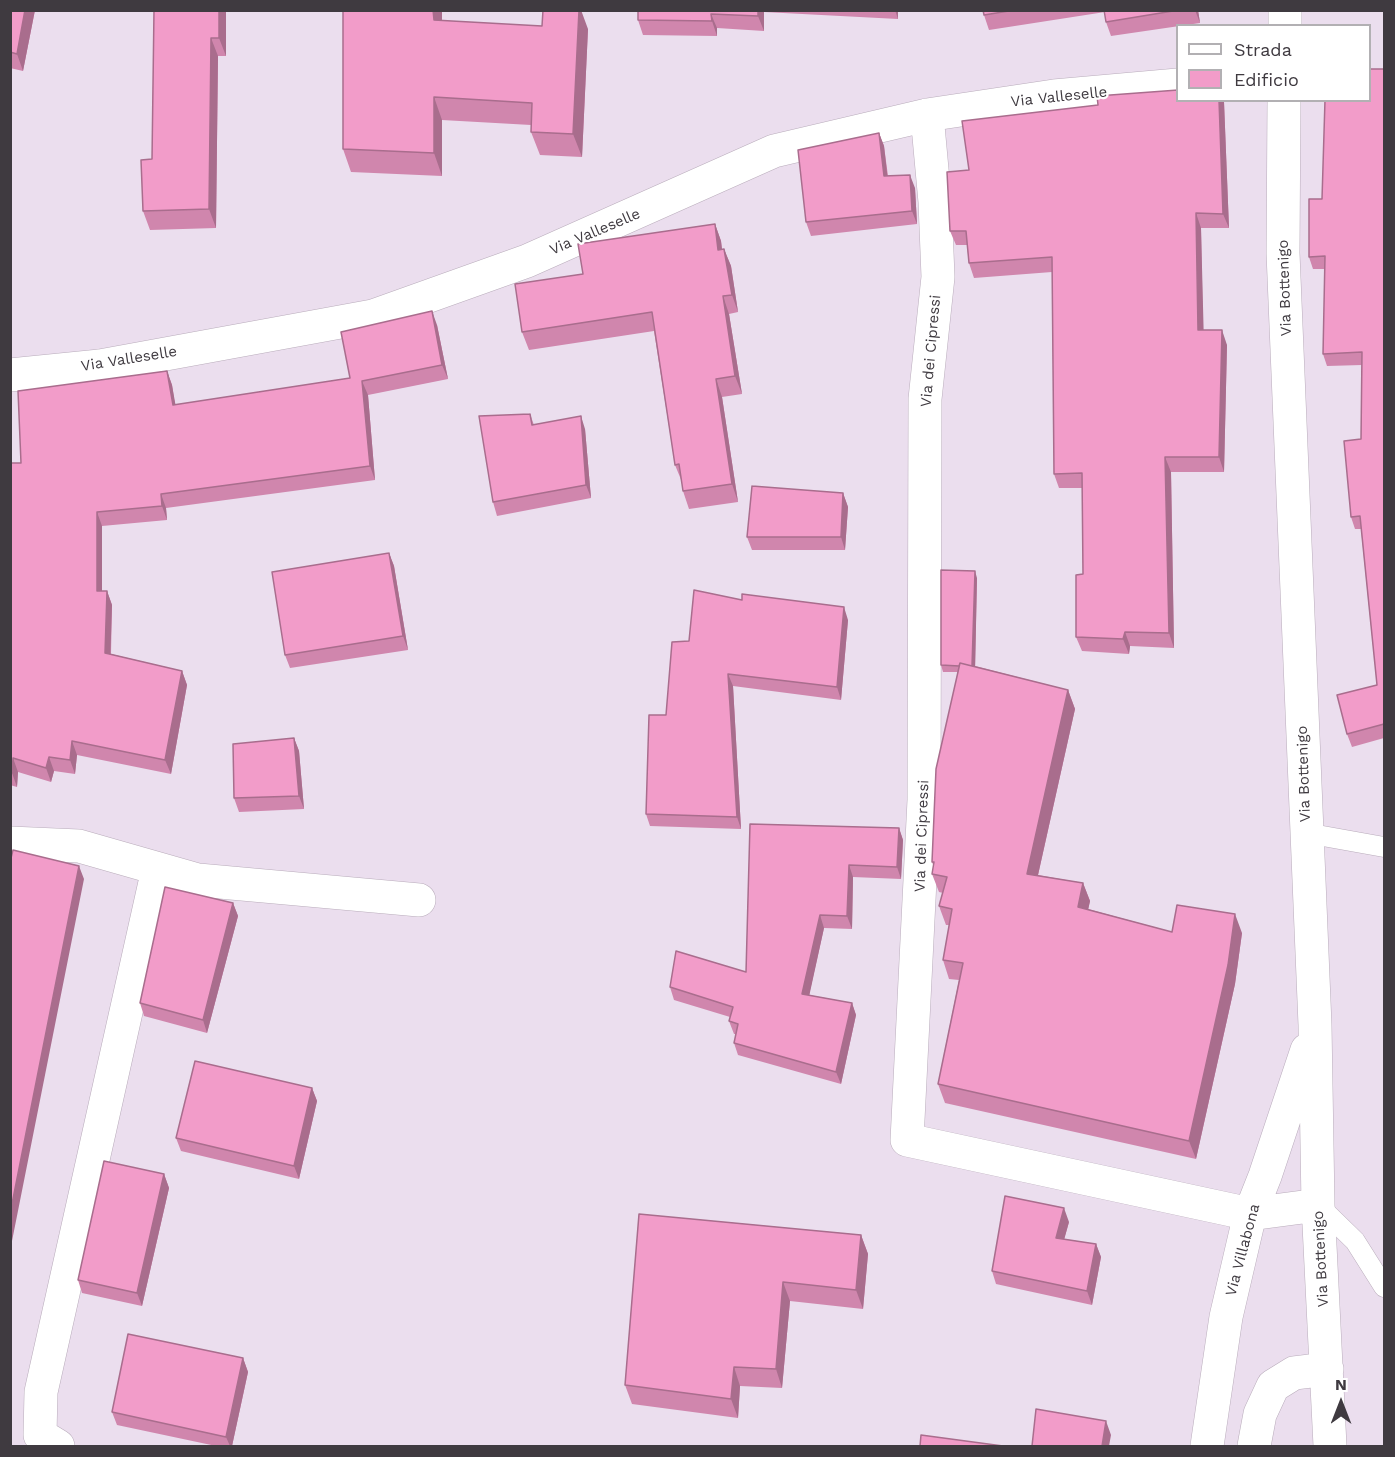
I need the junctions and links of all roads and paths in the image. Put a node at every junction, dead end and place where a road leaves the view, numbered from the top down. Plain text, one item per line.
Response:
1 (1176, 86) edge
2 (1284, 102) edge
3 (927, 115) junction
4 (10, 375) edge
5 (1306, 833) junction
6 (10, 843) edge
7 (1384, 847) edge
8 (158, 869) junction
9 (419, 900) dead end
10 (1315, 1025) junction
11 (1318, 1205) junction
12 (1250, 1214) junction
13 (1384, 1287) edge
14 (1327, 1369) junction
15 (58, 1446) edge
16 (1207, 1446) edge
17 (1254, 1446) edge
18 (1330, 1446) edge

1 - 3 street, Via Valleselle
2 - 5 street, Via Bottenigo
3 - 4 street, Via Valleselle
3 - 12 street, Via dei Cipressi
5 - 7 lane
5 - 10 street, Via Bottenigo
6 - 8 street
8 - 9 street
8 - 15 street
10 - 11 street, Via Bottenigo
10 - 12 street, Via Villabona
11 - 12 street, Via dei Cipressi
11 - 13 lane
11 - 14 street, Via Bottenigo
12 - 16 street, Via Villabona
14 - 17 street
14 - 18 street, Via Bottenigo

